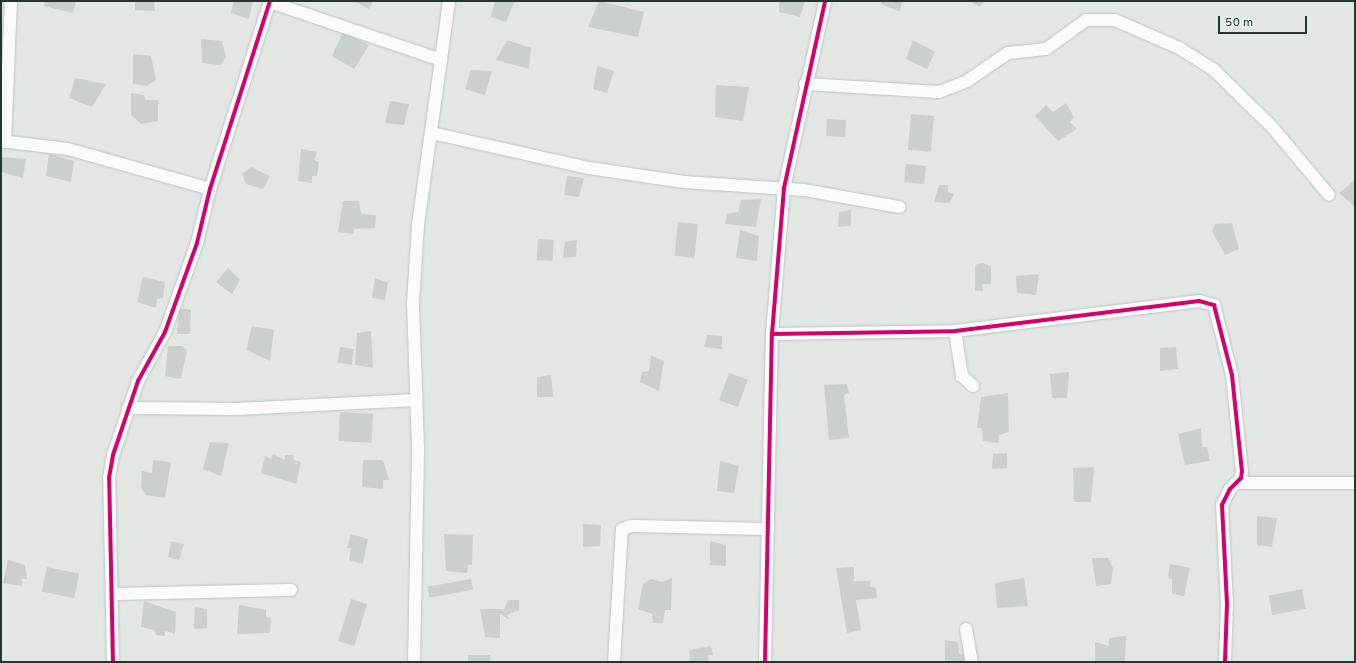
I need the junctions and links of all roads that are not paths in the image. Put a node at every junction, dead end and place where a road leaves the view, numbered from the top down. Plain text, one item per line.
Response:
1 (270, 1) edge
2 (449, 1) edge
3 (824, 1) edge
4 (11, 2) edge
5 (441, 60) junction
6 (805, 84) junction
7 (432, 133) junction
8 (3, 142) edge
9 (784, 188) junction
10 (210, 189) junction
11 (1329, 195) dead end
12 (899, 207) dead end
13 (955, 331) junction
14 (772, 334) junction
15 (973, 386) dead end
16 (416, 400) junction
17 (128, 408) junction
18 (1238, 483) junction
19 (1355, 483) edge
20 (768, 529) junction
21 (291, 590) dead end
22 (112, 594) junction
23 (966, 629) dead end
24 (113, 662) edge
25 (414, 662) edge
26 (614, 662) edge
27 (765, 662) edge
28 (972, 662) edge
29 (1224, 662) edge

1 - 5 street
1 - 10 street
2 - 5 street
3 - 6 street
4 - 8 street
5 - 7 street
6 - 9 street
6 - 11 street
7 - 9 street
7 - 16 street
8 - 10 street
9 - 12 street
9 - 14 street
10 - 17 street
13 - 14 street
13 - 15 street
13 - 18 street
14 - 20 street
16 - 17 street
16 - 25 street
17 - 22 street
18 - 19 street
18 - 29 street
20 - 26 street
20 - 27 street
21 - 22 street
22 - 24 street
23 - 28 street

